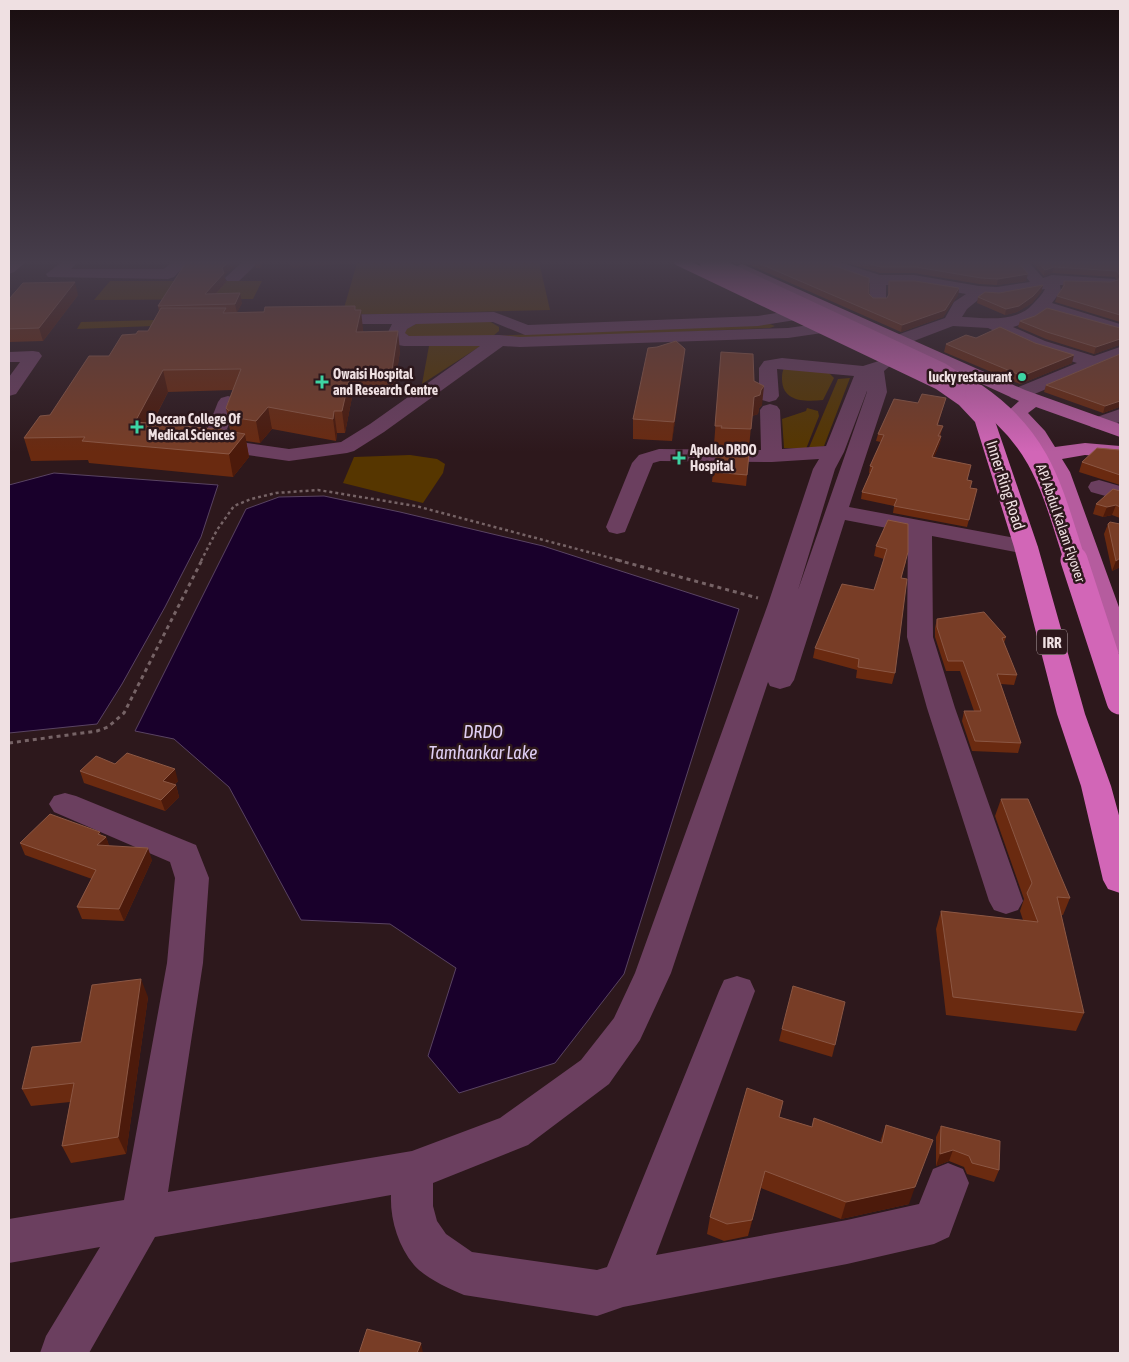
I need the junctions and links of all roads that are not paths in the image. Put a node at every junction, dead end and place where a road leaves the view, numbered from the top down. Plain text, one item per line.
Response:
1 (400, 326) edge
2 (517, 326) edge
3 (640, 326) edge
4 (818, 326) edge
5 (844, 326) edge
6 (867, 326) edge
7 (939, 326) edge
8 (996, 326) edge
9 (823, 328) junction
10 (499, 340) junction
11 (900, 340) junction
12 (1120, 352) edge
13 (9, 357) edge
14 (1098, 362) junction
15 (877, 367) junction
16 (1120, 369) edge
17 (12, 381) edge
18 (228, 402) edge
19 (1024, 403) junction
20 (974, 407) junction
21 (1120, 415) edge
22 (1098, 423) junction
23 (1120, 431) edge
24 (1120, 447) edge
25 (834, 452) junction
26 (1120, 452) edge
27 (772, 456) junction
28 (1050, 456) junction
29 (1099, 487) dead end
30 (1120, 493) edge
31 (837, 512) junction
32 (618, 527) dead end
33 (920, 528) junction
34 (1026, 547) junction
35 (1120, 646) edge
36 (780, 680) dead end
37 (1120, 701) edge
38 (65, 804) dead end
39 (1111, 808) edge
40 (1116, 848) edge
41 (1120, 880) edge
42 (1006, 901) dead end
43 (737, 991) dead end
44 (412, 1171) junction
45 (948, 1183) dead end
46 (142, 1218) junction
47 (9, 1241) edge
48 (623, 1284) junction
49 (63, 1353) edge

1 - 10 street
2 - 3 street
4 - 9 highway, Inner Ring Road / IRR
5 - 37 highway, APJ Abdul Kalam Flyover, bridge
6 - 11 main road
7 - 11 street
8 - 14 street
9 - 10 street
9 - 15 highway, Inner Ring Road / IRR
10 - 18 street
11 - 19 main road
12 - 14 street
13 - 17 street
14 - 16 street
14 - 19 street
15 - 20 highway, Inner Ring Road / IRR
15 - 25 street
15 - 27 street
15 - 31 street
19 - 20 main road
19 - 22 main road
19 - 24 main road
19 - 28 main road
20 - 34 highway, Inner Ring Road / IRR
21 - 22 street
22 - 23 main road
25 - 27 street
25 - 44 street
26 - 28 main road
27 - 32 street
28 - 35 main road
29 - 30 street
31 - 33 street
31 - 36 street
33 - 34 street
33 - 42 street
34 - 39 highway, Inner Ring Road / IRR
38 - 46 street
39 - 40 highway, Inner Ring Road / IRR
40 - 41 highway, Inner Ring Road / IRR
43 - 48 street
44 - 46 street
44 - 48 street
45 - 48 street
46 - 47 street
46 - 49 street

